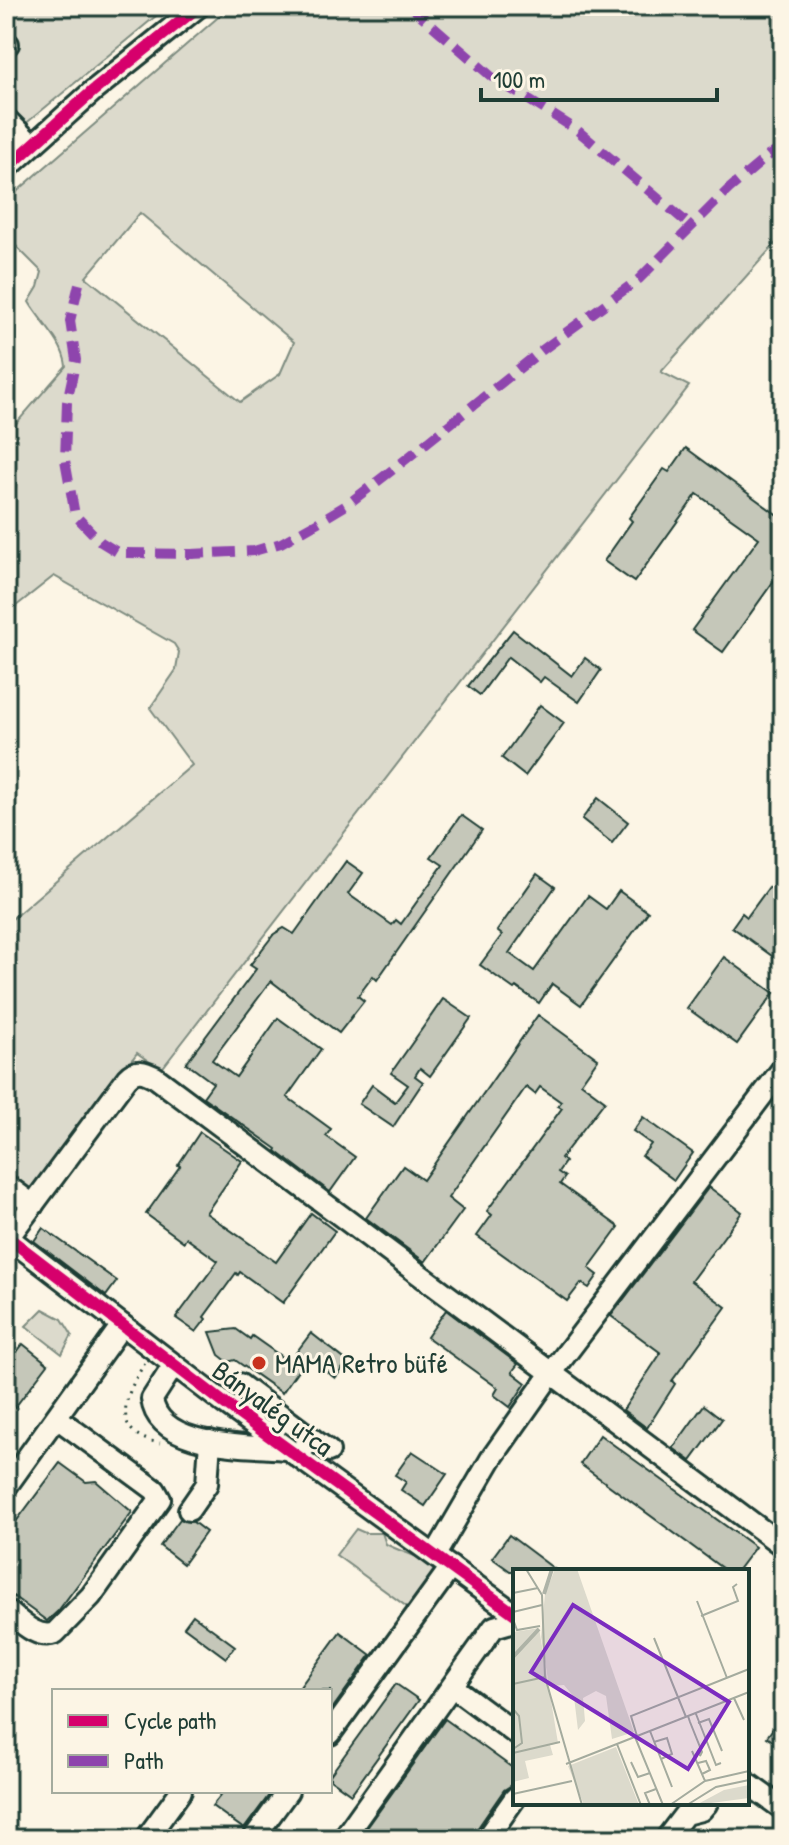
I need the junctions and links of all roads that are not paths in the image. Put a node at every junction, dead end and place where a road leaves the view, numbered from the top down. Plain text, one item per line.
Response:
1 (199, 6) edge
2 (6, 119) edge
3 (31, 144) junction
4 (6, 169) edge
5 (783, 1068) edge
6 (6, 1185) edge
7 (33, 1205) junction
8 (7, 1237) edge
9 (122, 1325) junction
10 (174, 1365) junction
11 (550, 1375) junction
12 (239, 1384) dead end
13 (283, 1417) junction
14 (57, 1418) junction
15 (311, 1438) junction
16 (210, 1441) junction
17 (284, 1447) junction
18 (329, 1451) dead end
19 (6, 1487) edge
20 (189, 1510) dead end
21 (783, 1546) edge
22 (443, 1561) junction
23 (487, 1594) junction
24 (6, 1610) edge
25 (513, 1613) edge
26 (513, 1622) edge
27 (494, 1627) junction
28 (453, 1687) junction
29 (332, 1731) edge
30 (513, 1732) edge
31 (749, 1784) edge
32 (180, 1793) edge
33 (287, 1793) edge
34 (513, 1801) edge
35 (705, 1805) edge
36 (783, 1809) edge
37 (146, 1839) edge
38 (253, 1839) edge
39 (343, 1839) edge
40 (486, 1839) edge
41 (666, 1839) edge

1 - 3 street
2 - 3 street
3 - 4 street
5 - 11 street
6 - 7 street
7 - 8 street
7 - 11 street
8 - 9 street, Bányalég utca
9 - 10 street, Bányalég utca
9 - 14 street
10 - 16 street
10 - 17 street, Bányalég utca
11 - 21 street
11 - 22 street
12 - 13 street
13 - 15 street
13 - 17 street
14 - 19 street
14 - 24 street
15 - 17 street
15 - 18 street
16 - 17 street
16 - 20 street
17 - 22 street, Bányalég utca
22 - 23 street, Bányalég utca
22 - 29 street
23 - 25 street, Bányalég utca
23 - 27 street
26 - 27 street
27 - 28 street
28 - 30 street
28 - 39 street
31 - 36 street
32 - 37 street
33 - 38 street
34 - 40 street
35 - 41 street

